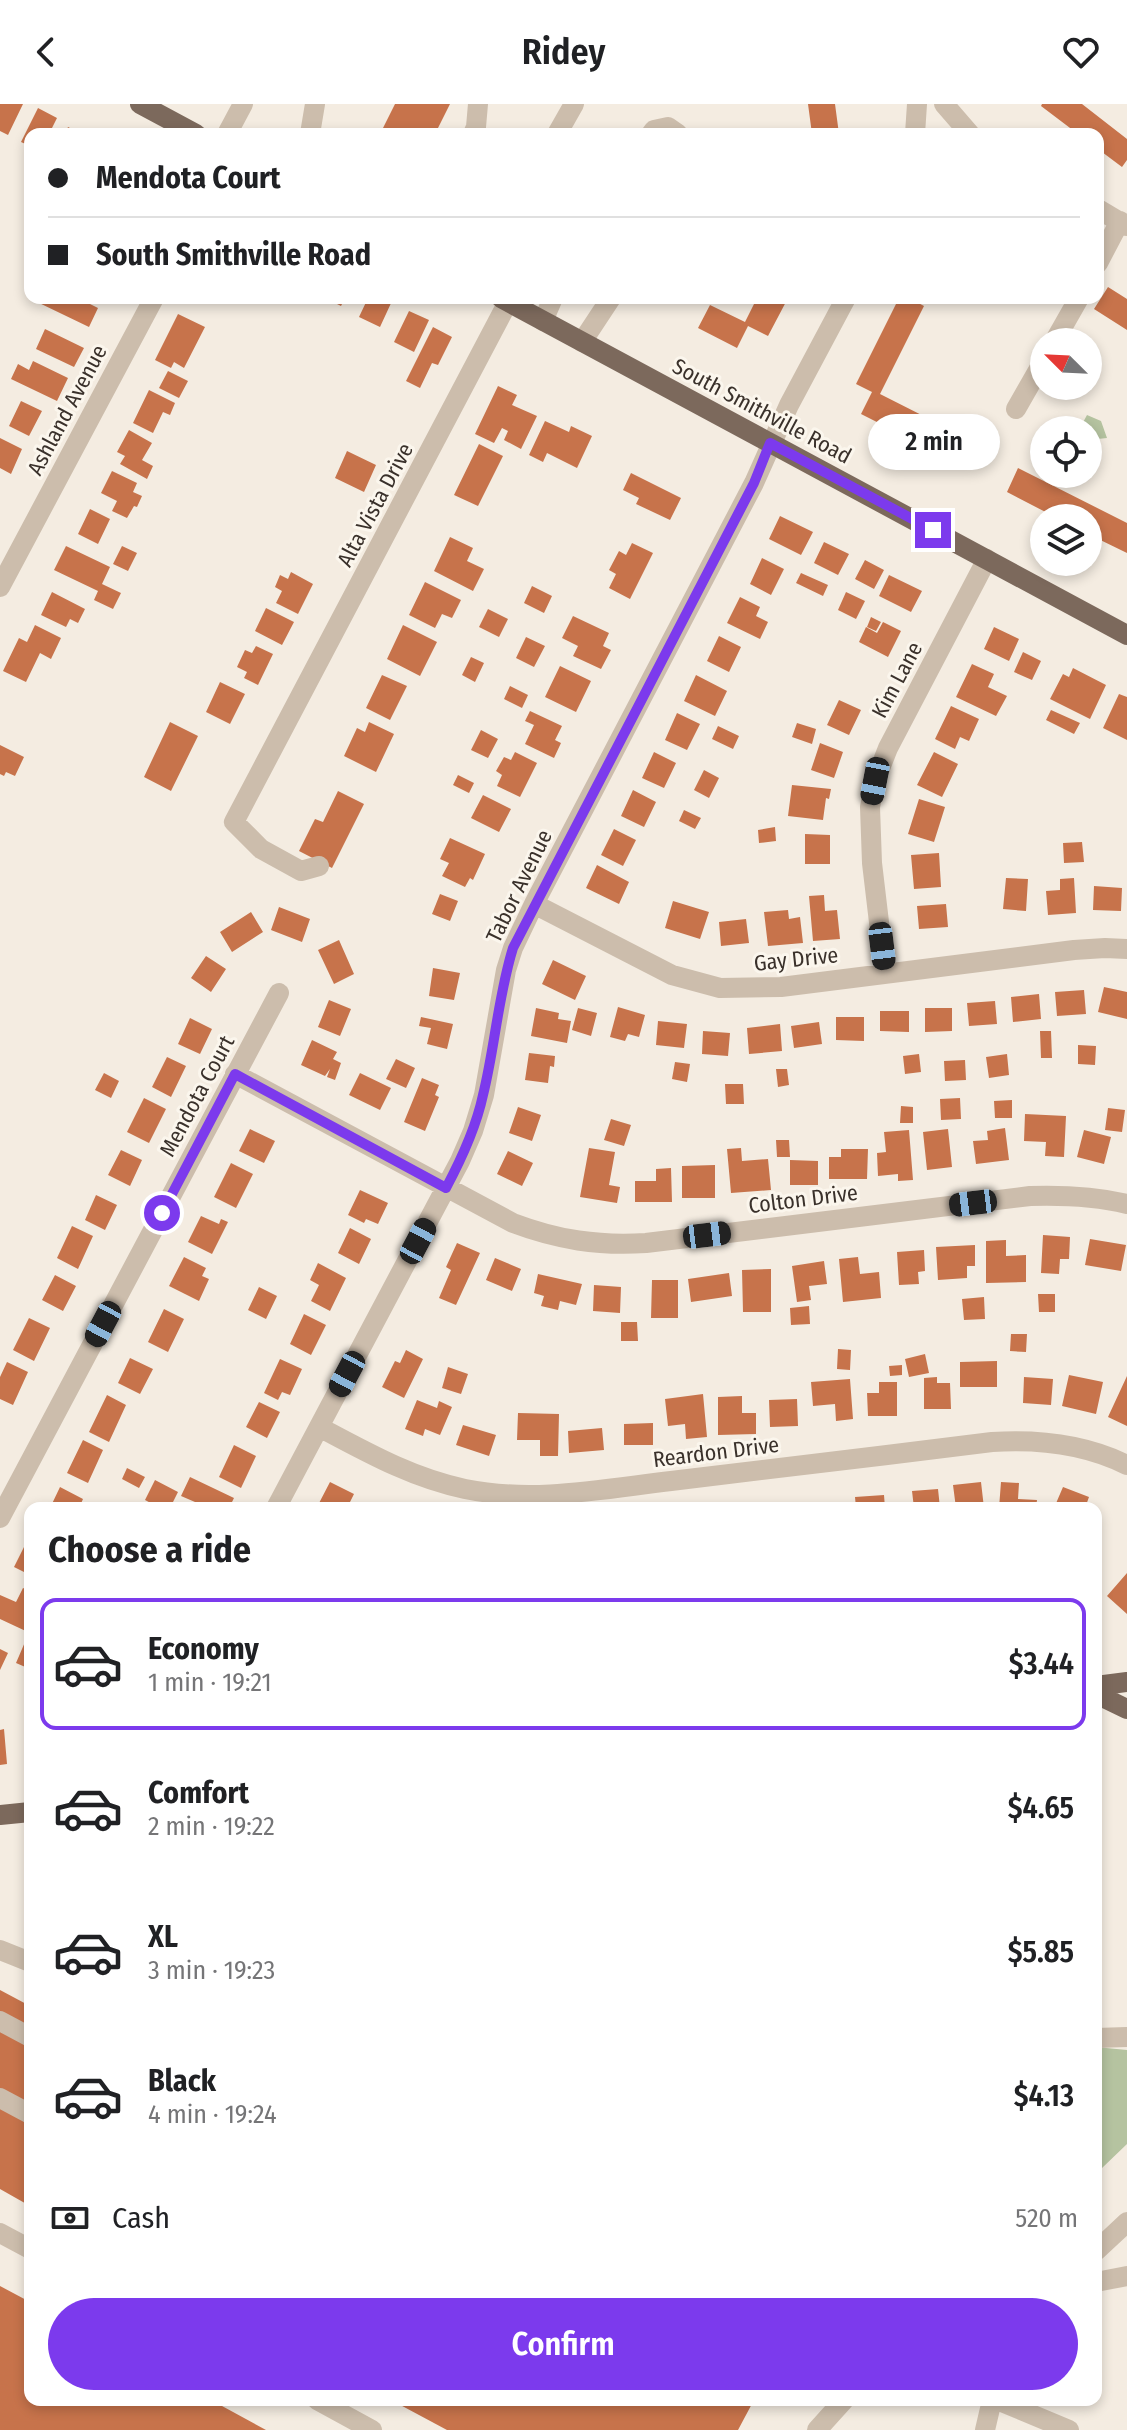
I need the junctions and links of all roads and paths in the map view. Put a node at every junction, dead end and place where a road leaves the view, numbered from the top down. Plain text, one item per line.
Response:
1 (140, 104) edge
2 (243, 104) edge
3 (315, 104) edge
4 (478, 104) edge
5 (574, 104) edge
6 (917, 104) edge
7 (944, 104) edge
8 (185, 128) edge
9 (230, 128) edge
10 (311, 128) edge
11 (476, 128) edge
12 (560, 128) edge
13 (915, 128) edge
14 (965, 128) edge
15 (1104, 213) edge
16 (1123, 224) edge
17 (1104, 254) edge
18 (151, 304) edge
19 (502, 304) edge
20 (511, 304) edge
21 (550, 304) edge
22 (607, 304) edge
23 (843, 304) edge
24 (1076, 304) edge
25 (543, 321) junction
26 (1062, 328) edge
27 (582, 342) junction
28 (1030, 384) edge
29 (1016, 409) dead end
30 (770, 443) junction
31 (987, 559) junction
32 (2, 580) edge
33 (1127, 635) edge
34 (319, 866) dead end
35 (534, 904) junction
36 (1127, 949) edge
37 (885, 973) junction
38 (279, 993) dead end
39 (235, 1074) junction
40 (446, 1188) junction
41 (1127, 1204) edge
42 (319, 1427) junction
43 (1127, 1465) edge
44 (279, 1502) edge
45 (0, 1518) edge
46 (1127, 1682) edge
47 (1102, 1685) edge
48 (1102, 1697) edge
49 (1127, 1709) edge
50 (24, 1813) edge
51 (0, 1815) edge
52 (0, 1950) edge
53 (24, 1960) edge
54 (0, 2021) edge
55 (24, 2034) edge
56 (1127, 2037) edge
57 (1102, 2038) edge
58 (0, 2098) edge
59 (24, 2111) edge
60 (1127, 2222) edge
61 (0, 2233) edge
62 (1102, 2245) edge
63 (24, 2246) edge
64 (1127, 2276) edge
65 (1102, 2281) edge
66 (328, 2406) edge
67 (834, 2406) edge
68 (992, 2406) edge
69 (1009, 2406) edge
70 (372, 2430) edge
71 (817, 2430) edge
72 (985, 2430) edge
73 (1069, 2430) edge

1 - 8 main road
2 - 9 street
3 - 10 street
4 - 11 street
5 - 12 street
6 - 13 street
7 - 14 street
15 - 16 street
16 - 17 street
18 - 32 street, Ashland Avenue
19 - 34 street, Alta Vista Drive
20 - 25 main road, South Smithville Road
21 - 25 street
22 - 27 street
23 - 30 street, Tabor Avenue
24 - 26 street
25 - 27 main road, South Smithville Road
27 - 30 main road, South Smithville Road
28 - 29 street
30 - 31 main road, South Smithville Road
30 - 35 street, Tabor Avenue
31 - 33 main road, South Smithville Road
31 - 37 street, Kim Lane
35 - 37 street, Gay Drive
35 - 40 street, Tabor Avenue
36 - 37 street, Gay Drive
38 - 39 street, Mendota Court
39 - 40 street, Colton Drive
39 - 45 street, Mendota Court
40 - 41 street, Colton Drive
40 - 42 street, Tabor Avenue
42 - 43 street, Reardon Drive
42 - 44 street, Tabor Avenue
46 - 47 main road
48 - 49 main road
50 - 51 main road
52 - 53 street
54 - 55 street
56 - 57 street
58 - 59 street
60 - 62 street
61 - 63 street
64 - 65 street
66 - 70 street
67 - 71 street
68 - 72 street
69 - 73 street

